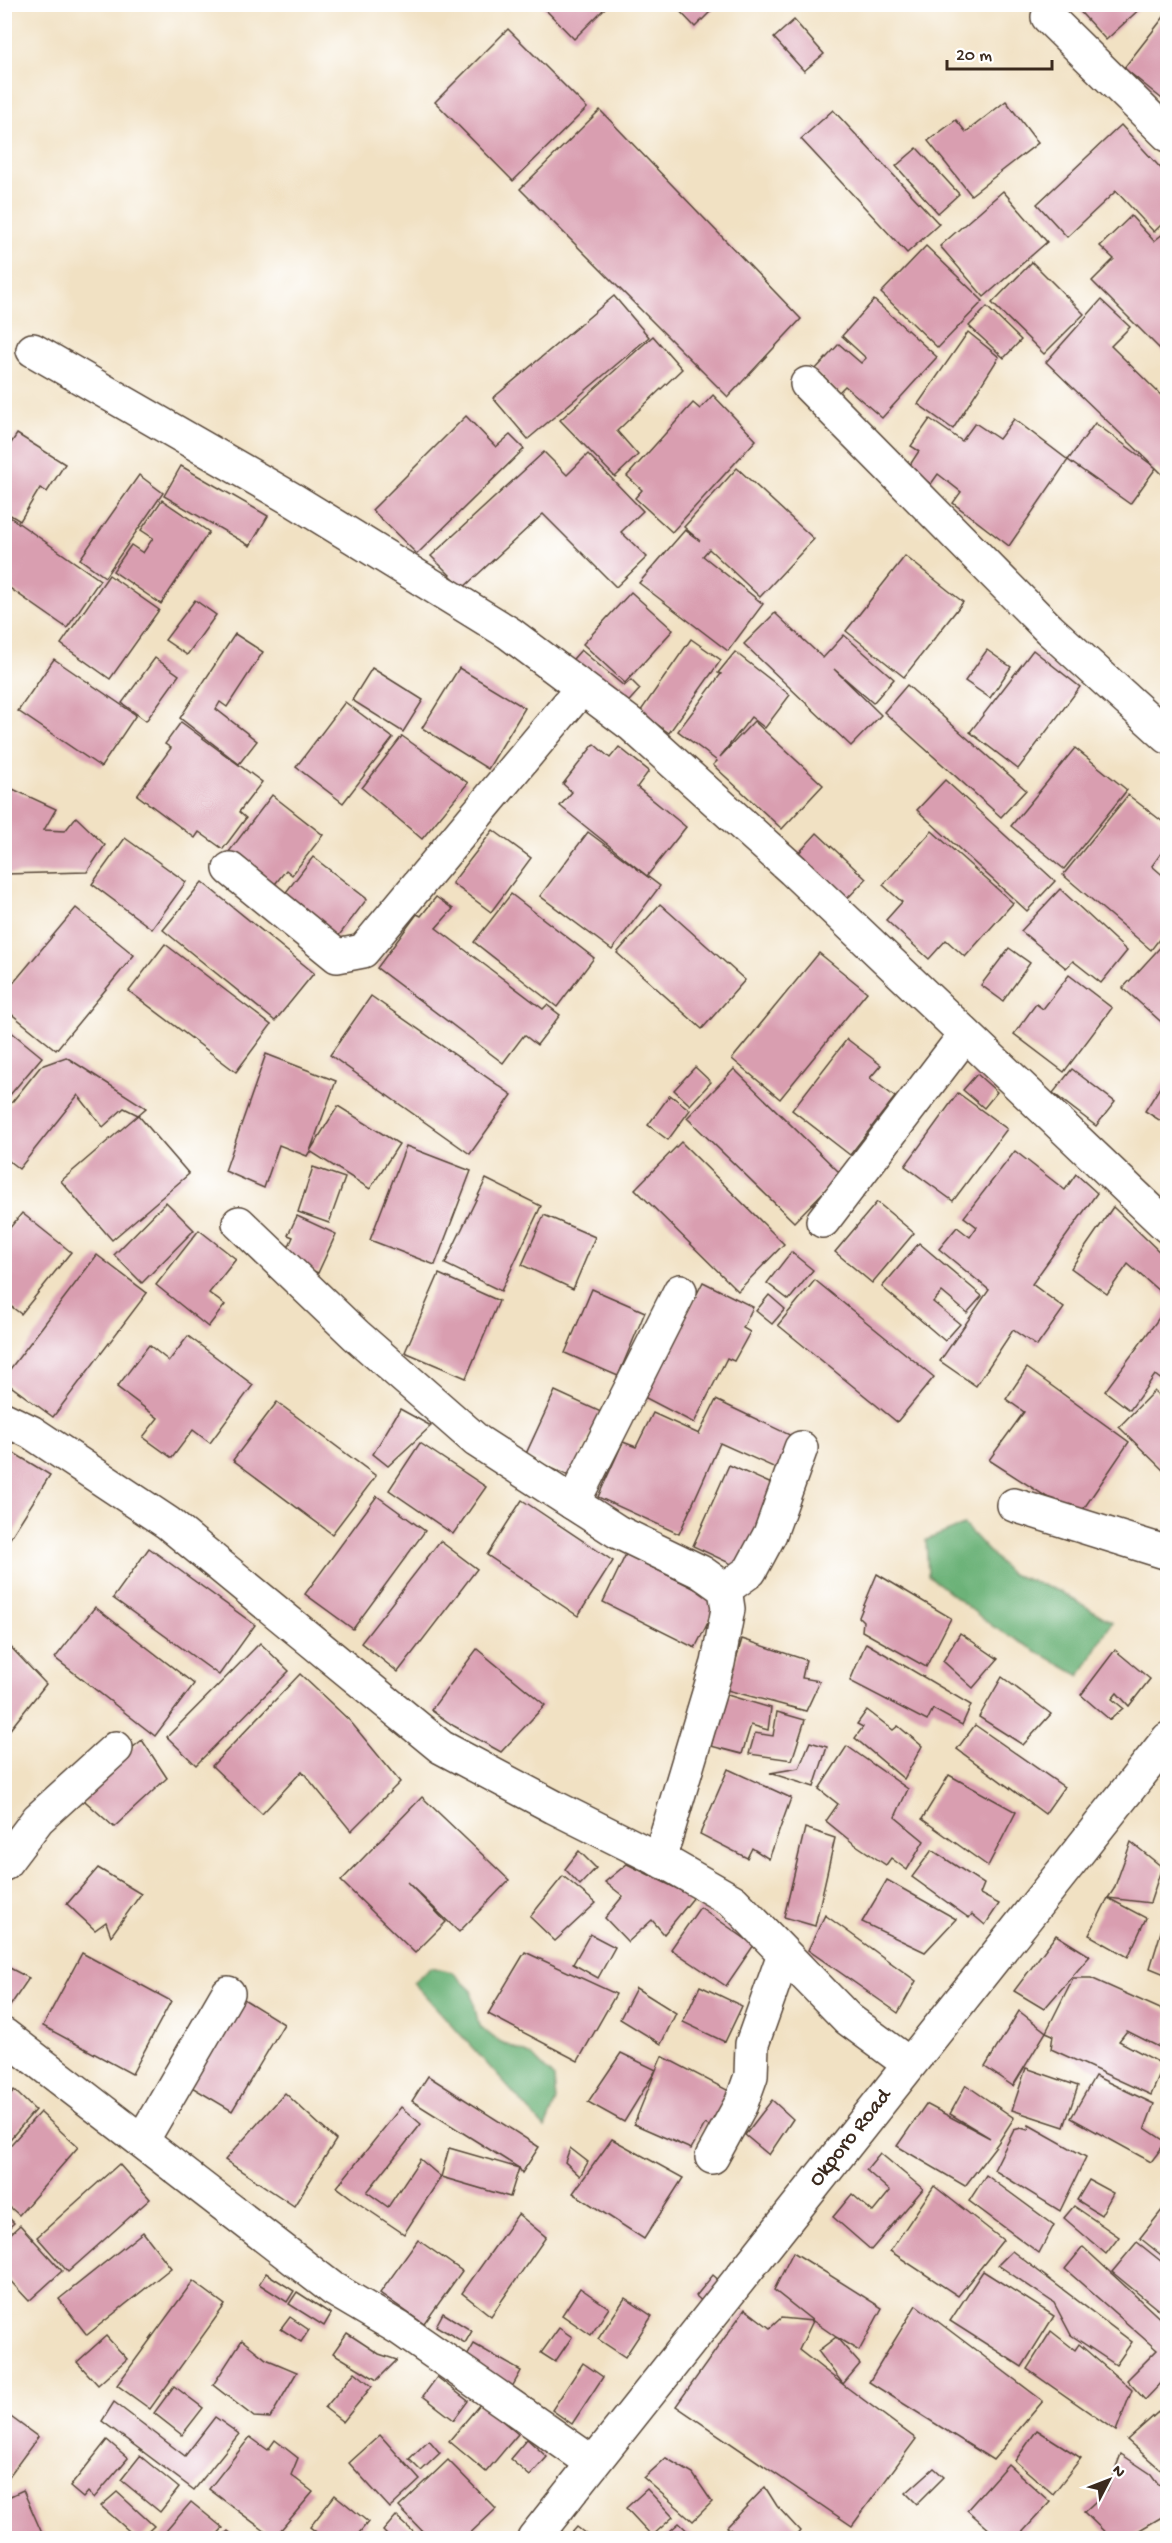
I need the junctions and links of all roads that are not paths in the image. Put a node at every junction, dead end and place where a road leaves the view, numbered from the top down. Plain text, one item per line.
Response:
1 (1048, 17) dead end
2 (1167, 135) edge
3 (33, 350) dead end
4 (807, 384) dead end
5 (582, 688) junction
6 (1167, 736) edge
7 (230, 869) dead end
8 (964, 1035) junction
9 (823, 1221) dead end
10 (239, 1223) dead end
11 (1167, 1227) edge
12 (680, 1291) dead end
13 (4, 1419) edge
14 (801, 1448) dead end
15 (573, 1503) junction
16 (1014, 1505) dead end
17 (1167, 1553) edge
18 (725, 1589) junction
19 (1167, 1740) edge
20 (117, 1748) dead end
21 (659, 1860) junction
22 (4, 1864) edge
23 (784, 1954) junction
24 (228, 1993) dead end
25 (4, 2035) edge
26 (909, 2064) junction
27 (142, 2141) junction
28 (712, 2157) dead end
29 (593, 2463) junction
30 (534, 2538) edge

1 - 2 street
3 - 5 street
4 - 6 street
5 - 7 street
5 - 8 street
8 - 9 street
8 - 11 street
10 - 15 street
12 - 15 street
13 - 21 street
14 - 18 street
15 - 18 street
16 - 17 street
18 - 21 street
19 - 26 street, Okporo Road
20 - 22 street
21 - 23 street
23 - 26 street
23 - 28 street
24 - 27 street
25 - 27 street
26 - 29 street, Okporo Road
27 - 29 street
29 - 30 street, Okporo Road

